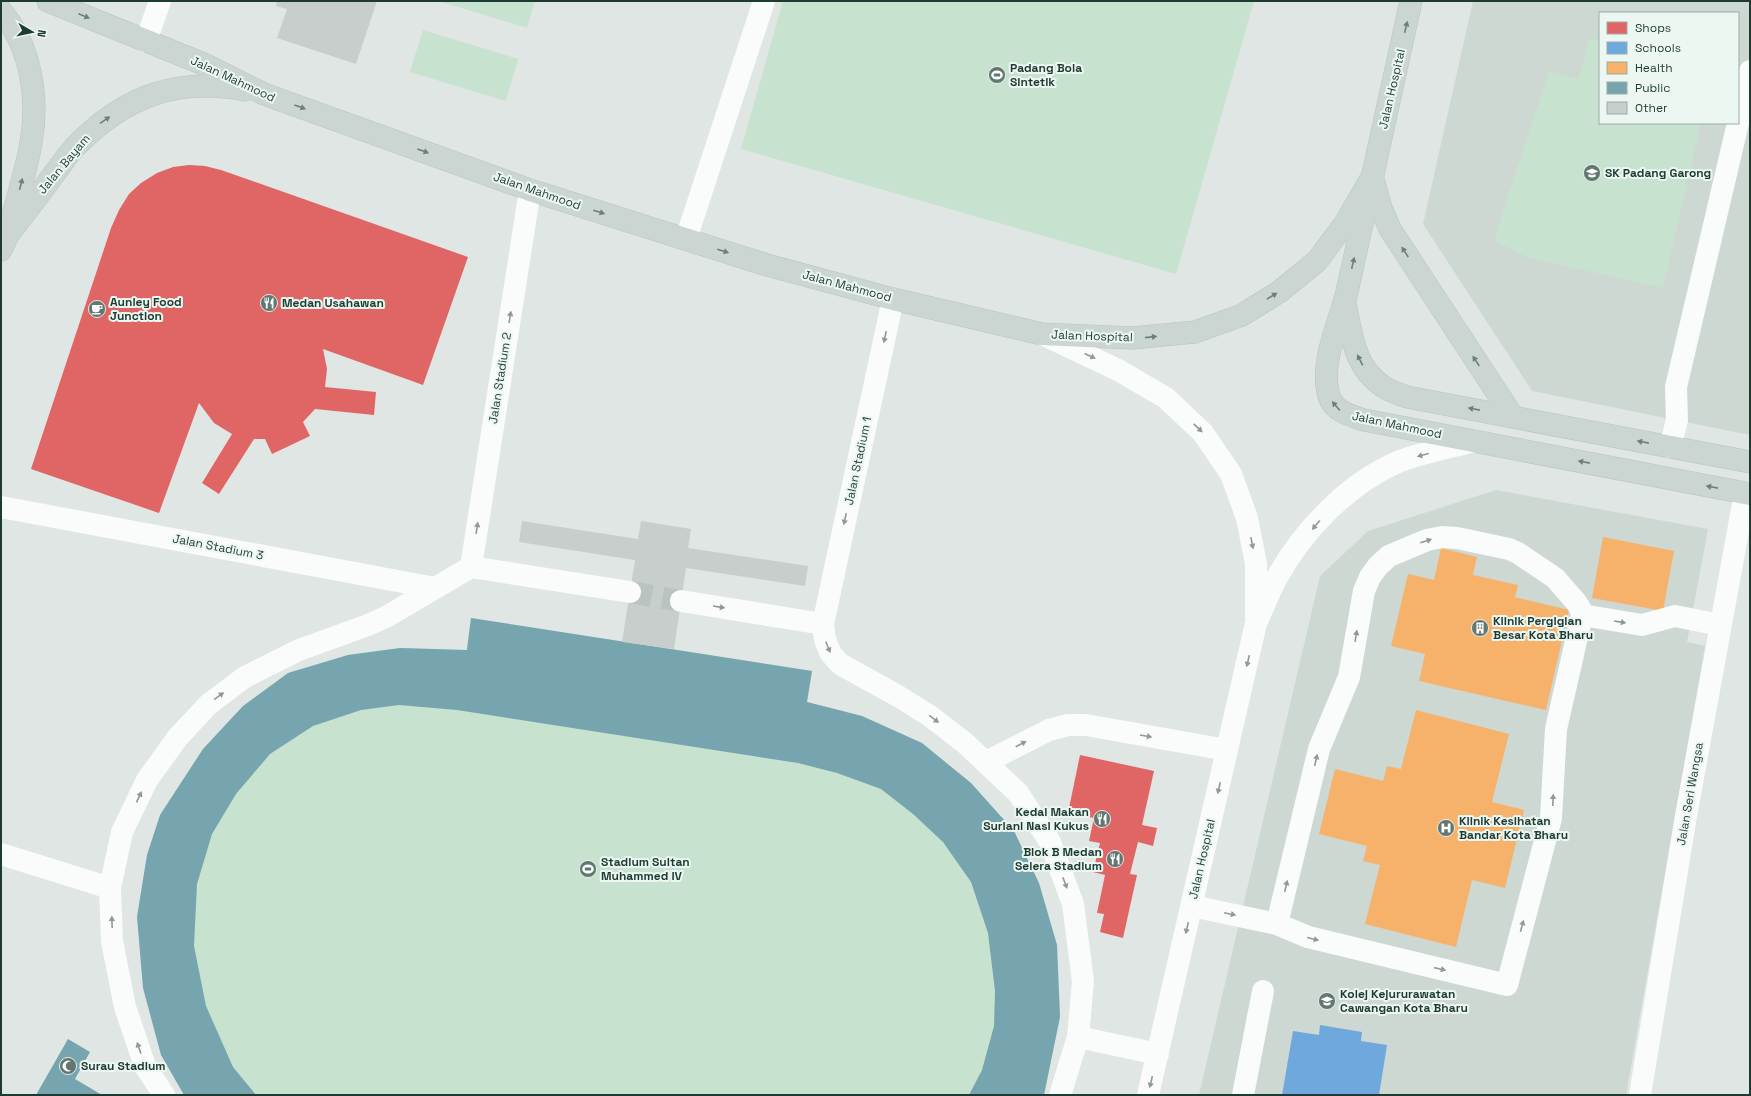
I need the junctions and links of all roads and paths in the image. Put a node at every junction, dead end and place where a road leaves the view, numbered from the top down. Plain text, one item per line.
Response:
1 (48, 1) edge
2 (160, 1) edge
3 (764, 1) edge
4 (1411, 1) edge
5 (1, 11) edge
6 (146, 41) junction
7 (1750, 70) edge
8 (264, 94) junction
9 (1739, 119) edge
10 (1738, 124) edge
11 (1372, 177) junction
12 (530, 190) junction
13 (686, 239) junction
14 (4, 242) edge
15 (893, 299) junction
16 (1344, 301) junction
17 (1042, 334) junction
18 (1513, 417) junction
19 (1474, 441) junction
20 (1670, 447) junction
21 (1750, 462) edge
22 (1747, 494) edge
23 (1, 507) edge
24 (1742, 548) edge
25 (471, 567) junction
26 (435, 588) junction
27 (630, 592) tunnel mouth
28 (681, 600) tunnel mouth
29 (1582, 615) junction
30 (1256, 623) junction
31 (823, 624) junction
32 (1720, 626) junction
33 (1227, 750) junction
34 (986, 762) junction
35 (1, 854) edge
36 (110, 888) junction
37 (1192, 906) junction
38 (1277, 924) junction
39 (1263, 991) dead end
40 (1078, 1037) junction
41 (1158, 1054) junction
42 (164, 1095) edge
43 (1060, 1095) edge
44 (1148, 1095) edge
45 (1242, 1095) edge
46 (1640, 1095) edge

1 -> 6 main road, Jalan Mahmood
2 - 6 street
3 - 13 street
11 -> 4 main road, Jalan Hospital
14 -> 5 main road
6 - 8 main road, Jalan Mahmood
7 - 9 street
8 -> 12 main road, Jalan Mahmood
14 -> 8 main road, Jalan Bayam
10 - 20 street
16 -> 11 main road, Jalan Hospital
17 -> 11 main road, Jalan Hospital
18 -> 11 main road
12 -> 13 main road, Jalan Mahmood
25 -> 12 street, Jalan Stadium 2
13 -> 15 main road, Jalan Mahmood
15 - 17 main road, Jalan Mahmood
15 -> 31 street, Jalan Stadium 1
18 -> 16 main road
19 -> 16 main road, Jalan Mahmood
17 -> 30 street, Jalan Hospital
20 -> 18 main road
22 -> 19 main road, Jalan Mahmood
19 -> 30 street, Jalan Hospital
20 - 21 main road
22 - 24 street, Jalan Seri Wangsa
23 - 26 street, Jalan Stadium 3
24 - 32 street, Jalan Seri Wangsa
25 - 26 street
25 - 27 street
36 -> 26 street
28 -> 31 street
29 -> 32 street
38 -> 29 street
38 -> 29 street
30 -> 33 street, Jalan Hospital
31 -> 34 street
32 - 46 street, Jalan Seri Wangsa
34 -> 33 street
33 -> 37 street, Jalan Hospital
34 -> 40 street
35 - 36 street
42 -> 36 street
37 -> 38 street
37 -> 41 street, Jalan Hospital
39 - 45 street
40 - 41 street
40 - 43 street
41 -> 44 street, Jalan Hospital

